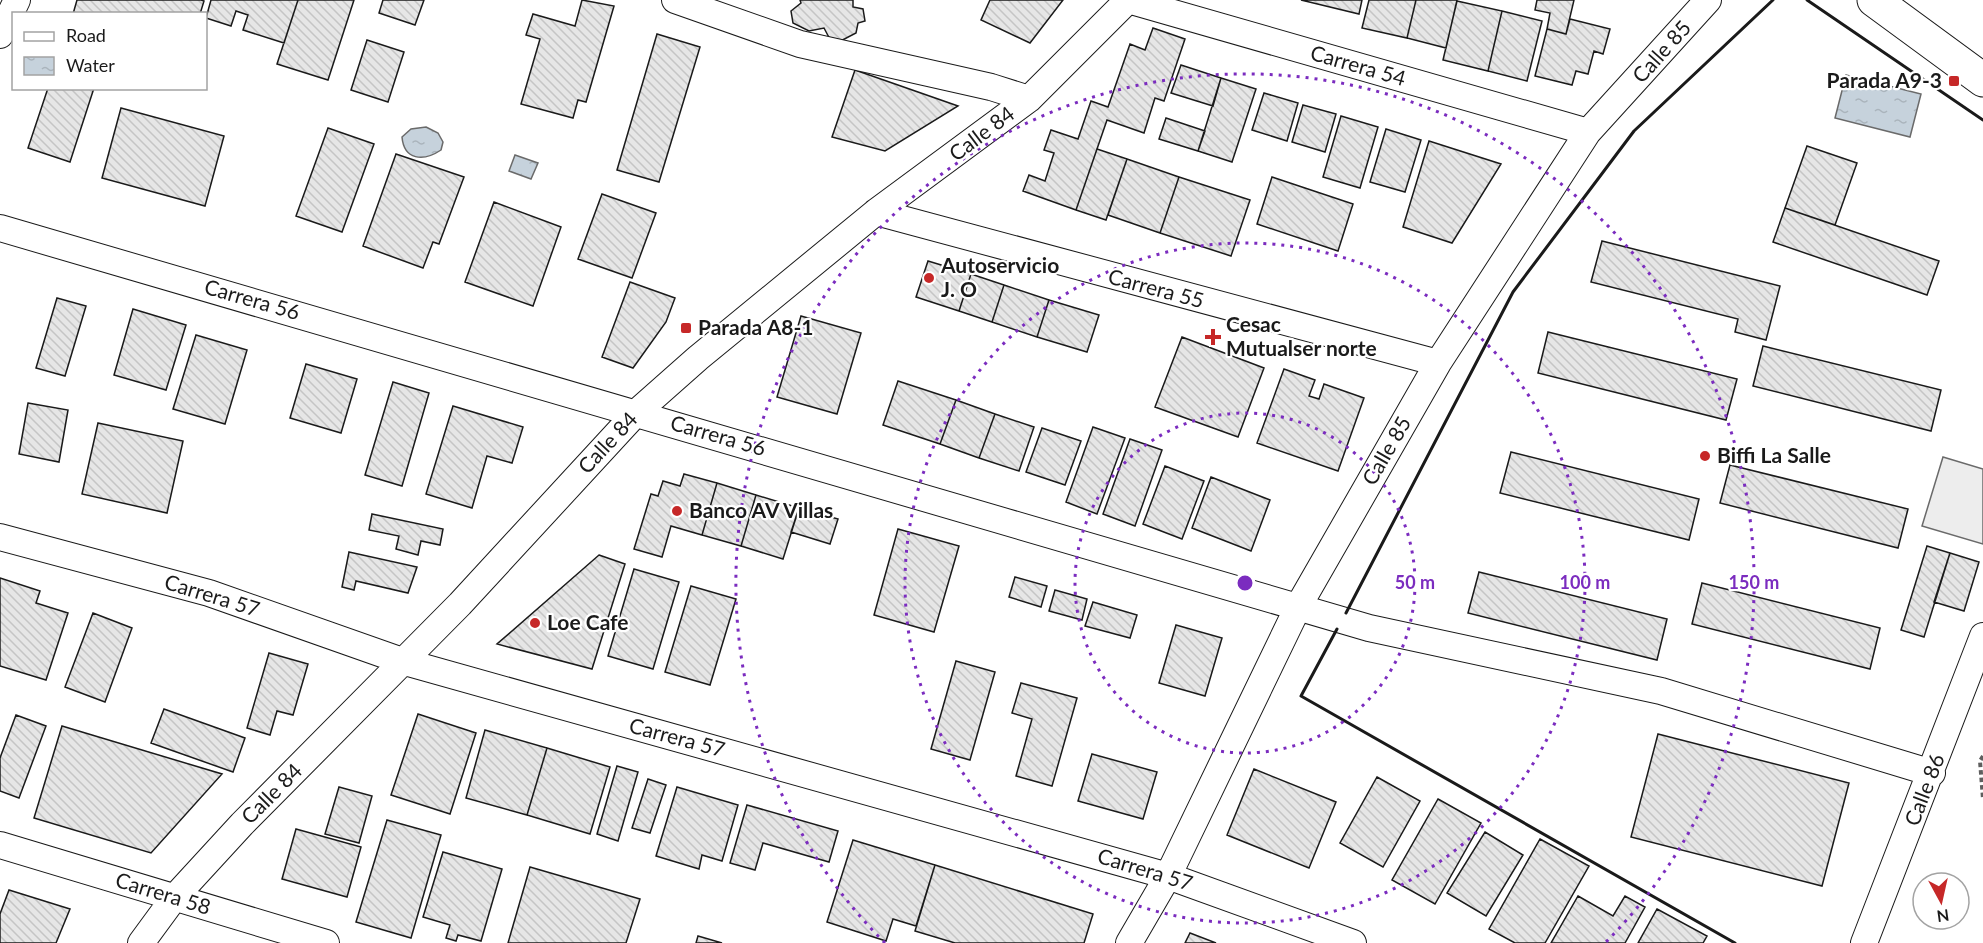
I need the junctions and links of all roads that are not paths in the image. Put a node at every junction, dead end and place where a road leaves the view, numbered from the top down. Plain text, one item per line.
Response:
1 (17, 0) edge
2 (675, 0) edge
3 (1128, 0) edge
4 (1708, 0) edge
5 (1875, 0) edge
6 (0, 35) edge
7 (1983, 80) edge
8 (1029, 99) junction
9 (1588, 132) junction
10 (876, 212) junction
11 (0, 228) edge
12 (1438, 363) junction
13 (637, 412) junction
14 (0, 537) edge
15 (1298, 607) junction
16 (1983, 636) edge
17 (405, 662) junction
18 (1932, 773) junction
19 (0, 845) edge
20 (1168, 876) junction
21 (174, 898) junction
22 (141, 943) edge
23 (326, 943) edge
24 (1129, 943) edge
25 (1353, 943) edge
26 (1864, 943) edge

1 - 6 street
2 - 8 street
3 - 8 street, Calle 84
3 - 9 street, Carrera 54
4 - 9 street, Calle 85
5 - 7 main road
8 - 10 street, Calle 84
9 - 12 street, Calle 85
10 - 12 street, Carrera 55
10 - 13 street, Calle 84
11 - 13 street, Carrera 56
12 - 15 street, Calle 85
13 - 15 street, Carrera 56
13 - 17 street, Calle 84
14 - 17 street, Carrera 57
15 - 18 street, Carrera 56
15 - 20 street, Calle 85
16 - 18 street, Calle 86
17 - 20 street, Carrera 57
17 - 21 street, Calle 84
18 - 26 street, Calle 86
19 - 21 street, Carrera 58
20 - 24 street, Calle 85
20 - 25 street, Carrera 57
21 - 22 street, Calle 84
21 - 23 street, Carrera 58

